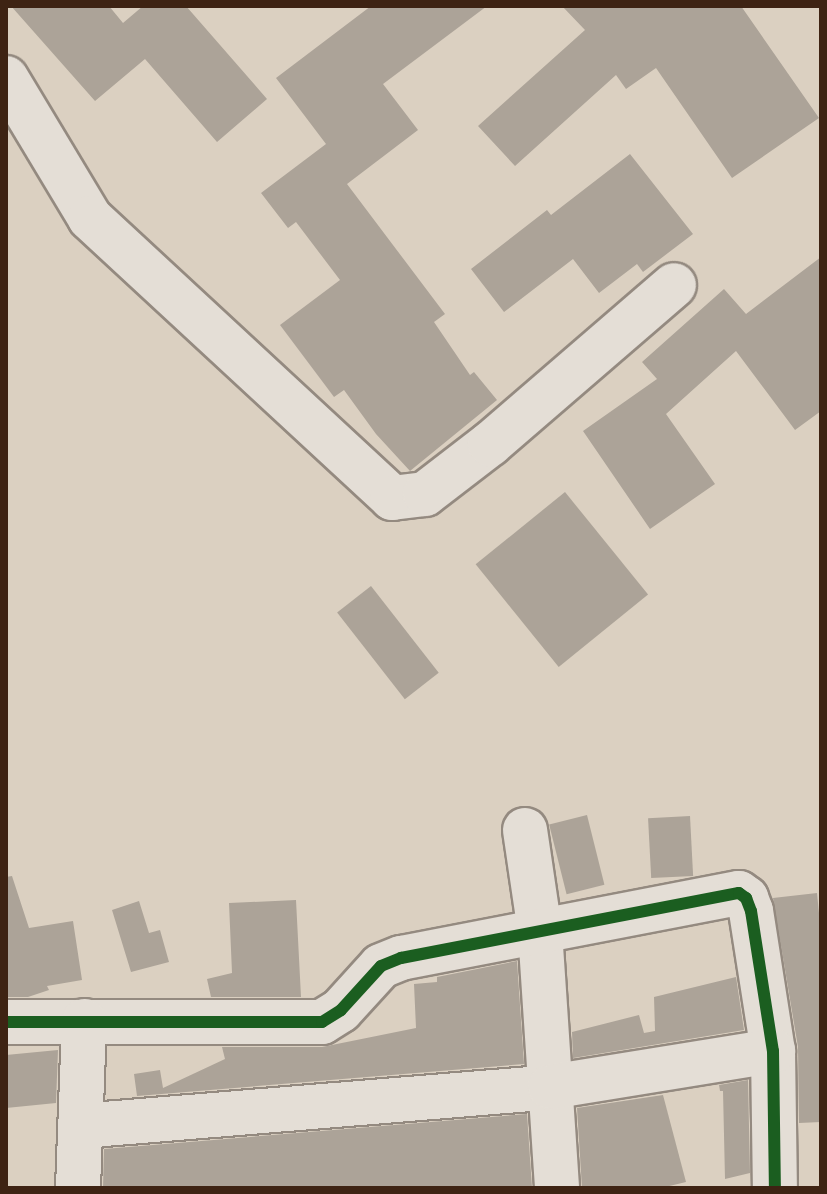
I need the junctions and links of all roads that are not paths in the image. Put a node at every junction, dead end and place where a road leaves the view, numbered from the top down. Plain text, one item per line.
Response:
1 (6, 78) edge
2 (674, 285) dead end
3 (525, 830) dead end
4 (540, 931) junction
5 (84, 1021) junction
6 (6, 1022) edge
7 (773, 1051) junction
8 (550, 1087) junction
9 (80, 1126) junction
10 (78, 1188) edge
11 (557, 1188) edge
12 (775, 1188) edge

1 - 2 street
3 - 4 street
4 - 5 street
4 - 7 street
4 - 8 street
5 - 6 street
5 - 9 street
7 - 8 street
7 - 12 street
8 - 9 street
8 - 11 street
9 - 10 street

